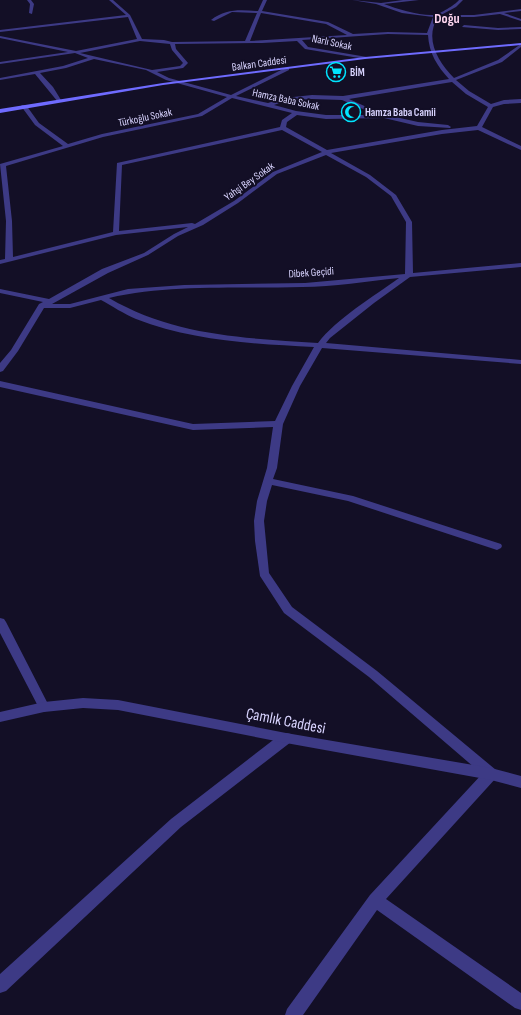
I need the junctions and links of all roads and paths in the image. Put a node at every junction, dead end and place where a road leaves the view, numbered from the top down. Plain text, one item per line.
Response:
1 (30, 0) edge
2 (111, 0) edge
3 (265, 0) edge
4 (354, 0) edge
5 (417, 0) edge
6 (461, 0) edge
7 (377, 3) junction
8 (521, 10) edge
9 (260, 12) junction
10 (31, 13) dead end
11 (498, 13) junction
12 (129, 16) junction
13 (436, 16) junction
14 (213, 20) dead end
15 (521, 20) edge
16 (464, 26) dead end
17 (521, 28) edge
18 (0, 31) edge
19 (429, 34) junction
20 (352, 35) junction
21 (0, 37) edge
22 (298, 39) junction
23 (140, 40) junction
24 (247, 42) junction
25 (172, 43) junction
26 (521, 45) edge
27 (431, 51) junction
28 (76, 52) junction
29 (93, 58) junction
30 (365, 58) junction
31 (0, 63) edge
32 (287, 69) junction
33 (153, 71) junction
34 (37, 72) junction
35 (0, 79) edge
36 (453, 80) junction
37 (183, 82) junction
38 (232, 96) junction
39 (343, 98) junction
40 (58, 100) junction
41 (521, 101) edge
42 (268, 105) junction
43 (24, 106) junction
44 (491, 106) junction
45 (0, 111) edge
46 (296, 113) junction
47 (384, 116) junction
48 (283, 128) junction
49 (479, 128) junction
50 (521, 142) edge
51 (515, 144) junction
52 (67, 146) junction
53 (521, 148) edge
54 (327, 152) junction
55 (2, 165) edge
56 (201, 224) junction
57 (116, 234) junction
58 (10, 260) junction
59 (0, 262) edge
60 (521, 265) edge
61 (409, 275) junction
62 (0, 291) edge
63 (102, 297) junction
64 (42, 306) junction
65 (319, 346) junction
66 (521, 362) edge
67 (0, 369) edge
68 (0, 384) edge
69 (278, 424) junction
70 (267, 481) junction
71 (497, 546) dead end
72 (0, 622) edge
73 (44, 707) junction
74 (0, 717) edge
75 (286, 738) junction
76 (491, 774) junction
77 (521, 782) edge
78 (375, 900) junction
79 (0, 985) edge
80 (521, 1002) edge
81 (294, 1015) edge

1 - 10 street
2 - 12 street
3 - 9 street
4 - 7 street
5 - 7 street
6 - 13 street
7 - 13 street
8 - 11 street
9 - 14 street
9 - 20 street
9 - 24 street
11 - 13 street
11 - 15 street
12 - 18 street
12 - 23 street
13 - 19 street
16 - 17 street
19 - 20 street
19 - 27 street
20 - 22 street
21 - 28 street
22 - 24 street
22 - 30 street, Narlı Sokak
23 - 25 street
23 - 28 street
24 - 25 street
25 - 33 street
26 - 27 main road, Balkan Caddesi
26 - 36 street
27 - 30 main road, Balkan Caddesi
27 - 36 street
28 - 29 street
28 - 31 street
29 - 33 street
29 - 34 street
30 - 32 main road, Balkan Caddesi
32 - 37 main road, Balkan Caddesi
32 - 38 street, Türkoğlu Sokak
33 - 37 street, Hamza Baba Sokak
34 - 35 street
34 - 40 street
36 - 39 street
36 - 44 street
37 - 38 street, Hamza Baba Sokak
37 - 40 main road, Balkan Caddesi
38 - 42 street, Hamza Baba Sokak
38 - 52 street, Türkoğlu Sokak
39 - 42 street
39 - 47 street
40 - 43 main road, Balkan Caddesi
41 - 44 street
42 - 46 street, Hamza Baba Sokak
43 - 45 main road, Balkan Caddesi
43 - 52 street
44 - 49 street
46 - 47 street, Hamza Baba Sokak
46 - 48 street
47 - 49 street, Hamza Baba Sokak
48 - 54 street
48 - 57 street
49 - 51 street
49 - 54 street, Yahşi Bey Sokak
50 - 51 street
51 - 53 street
52 - 55 street, Türkoğlu Sokak
54 - 56 street, Yahşi Bey Sokak
54 - 61 street
55 - 58 street
56 - 57 street
56 - 64 street, Yahşi Bey Sokak
57 - 58 street
58 - 59 street
60 - 61 street, Dibek Geçidi
61 - 63 street, Dibek Geçidi
61 - 65 street
62 - 64 street
63 - 64 street, Dibek Geçidi
63 - 65 street
64 - 67 street
65 - 66 street
65 - 69 street
68 - 69 street
69 - 70 street
70 - 71 street
70 - 76 street
72 - 73 street
73 - 74 street, Çamlık Caddesi
73 - 75 street, Çamlık Caddesi
75 - 76 street, Çamlık Caddesi
75 - 79 street
76 - 77 street, Çamlık Caddesi
76 - 78 street
78 - 80 street
78 - 81 street

